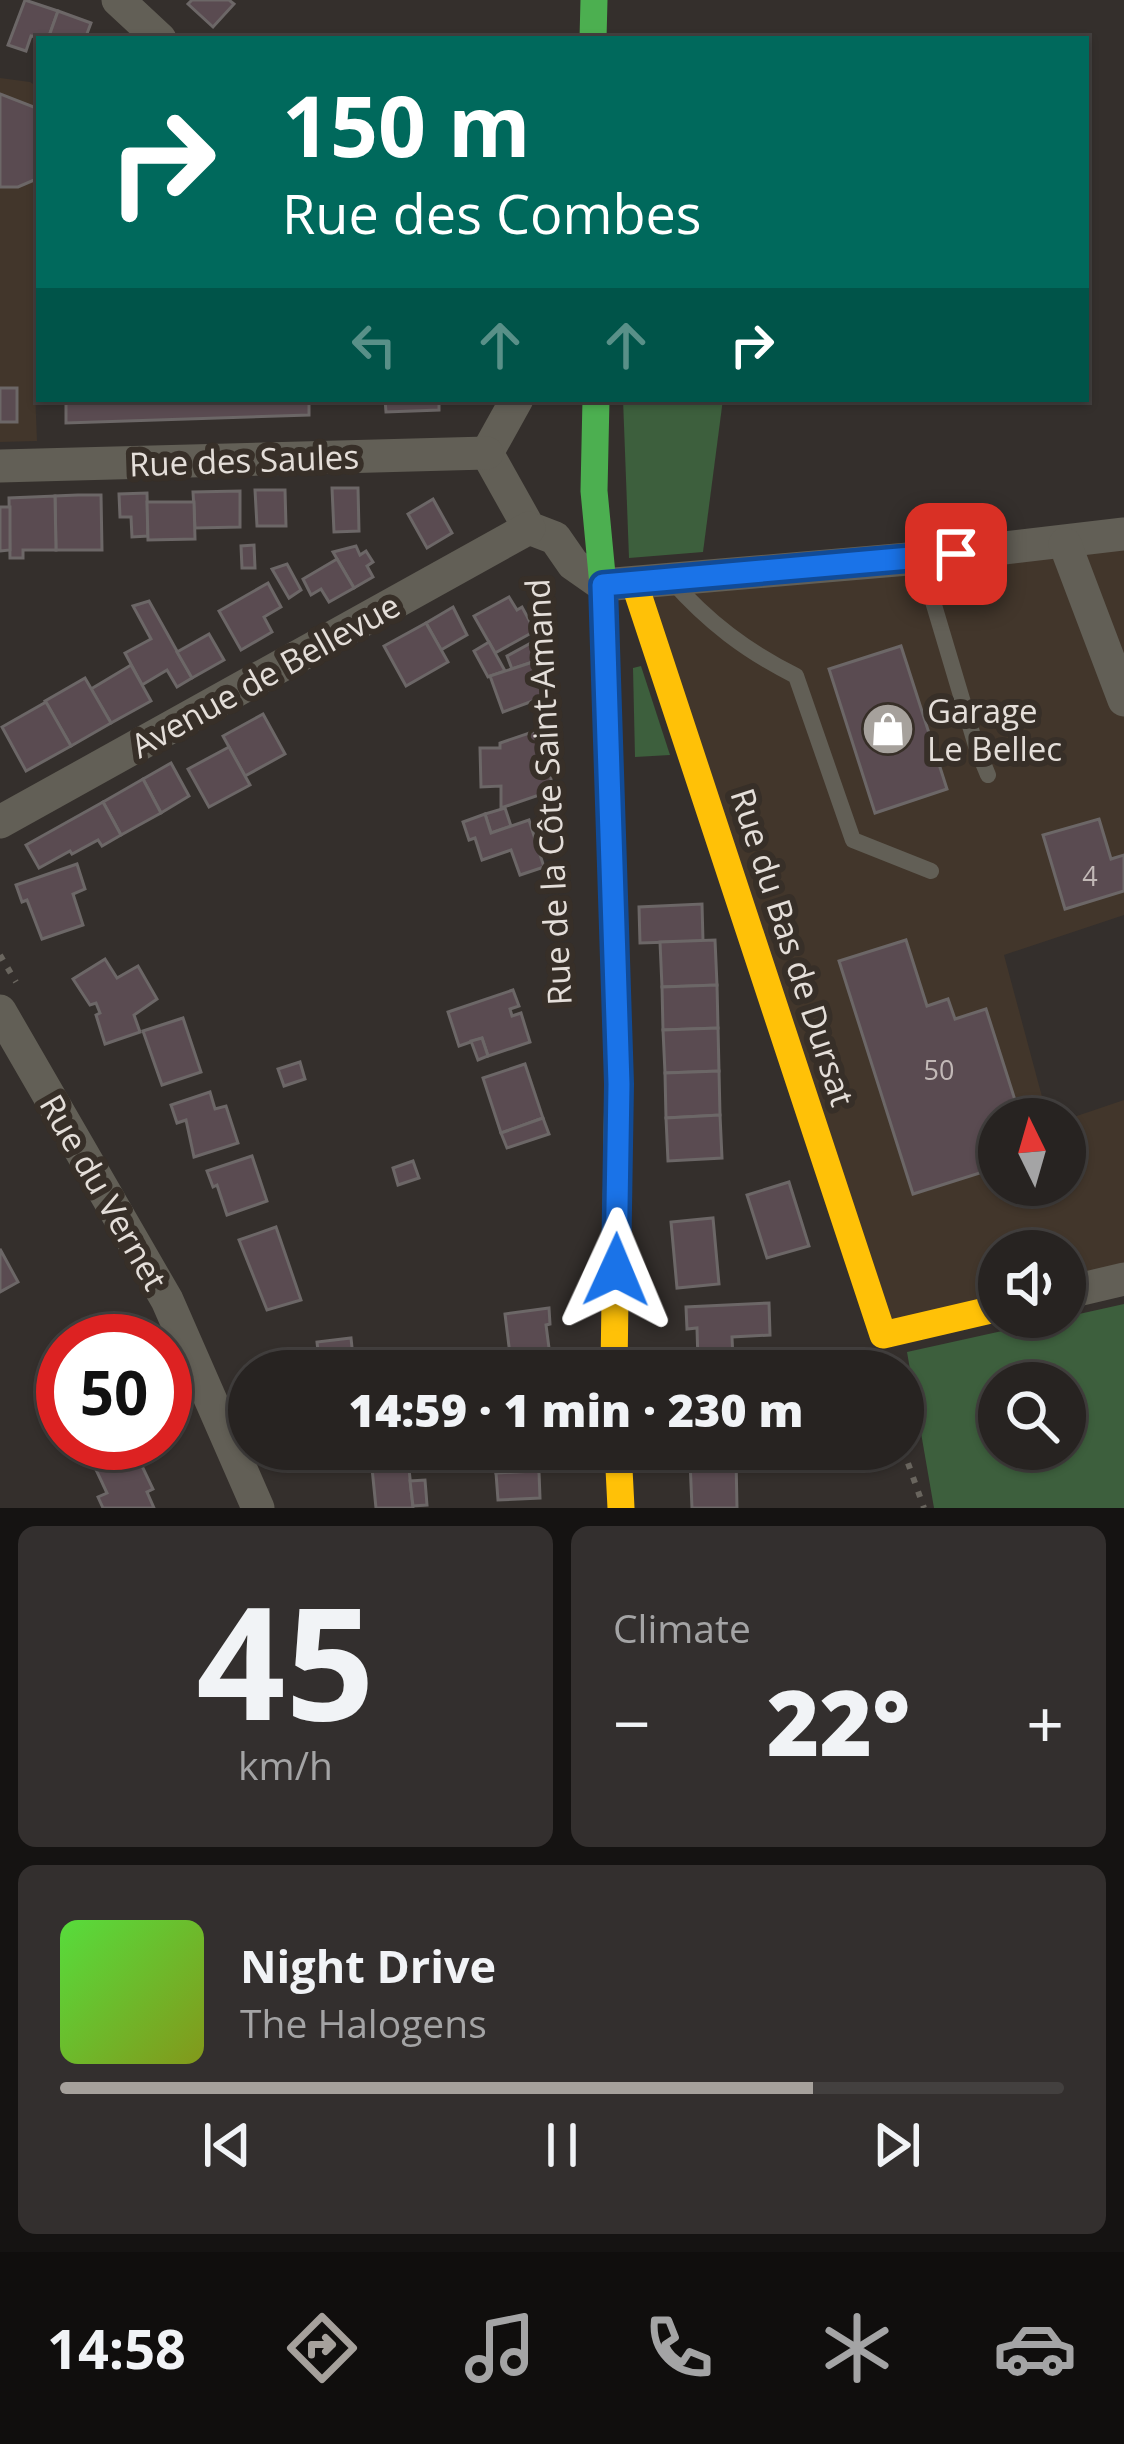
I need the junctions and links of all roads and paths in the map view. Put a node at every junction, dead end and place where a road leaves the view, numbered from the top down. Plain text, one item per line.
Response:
1 (118, 0) edge
2 (594, 0) edge
3 (157, 36) edge
4 (593, 36) edge
5 (516, 402) edge
6 (580, 402) edge
7 (596, 402) edge
8 (568, 441) dead end
9 (487, 453) junction
10 (0, 466) edge
11 (595, 490) junction
12 (1124, 534) edge
13 (556, 538) junction
14 (1064, 544) junction
15 (920, 558) junction
16 (670, 579) junction
17 (618, 584) junction
18 (1124, 700) edge
19 (988, 775) dead end
20 (0, 823) edge
21 (931, 871) dead end
22 (0, 1011) edge
23 (615, 1181) junction
24 (1124, 1279) edge
25 (1086, 1288) edge
26 (978, 1313) edge
27 (613, 1350) edge
28 (619, 1470) edge
29 (910, 1470) edge
30 (258, 1508) edge
31 (622, 1508) edge
32 (924, 1508) edge

1 - 3 street
2 - 4 main road
5 - 9 street
6 - 11 street
7 - 11 main road
8 - 13 main road, Rue de la Côte Saint-Amand
9 - 10 street, Rue des Saules
9 - 13 street
11 - 13 street
11 - 17 main road
12 - 14 street
13 - 17 street
13 - 20 street, Avenue de Bellevue
13 - 23 main road, Rue de la Côte Saint-Amand
14 - 15 street
14 - 18 street
15 - 16 street
15 - 19 lane
16 - 17 street
16 - 21 lane
17 - 23 main road, Rue de la Côte Saint-Amand
17 - 26 main road, Rue du Bas de Dursat
22 - 30 street, Rue du Vernet
23 - 27 main road, Rue de la Côte Saint-Amand
24 - 25 street
28 - 31 main road
29 - 32 path

